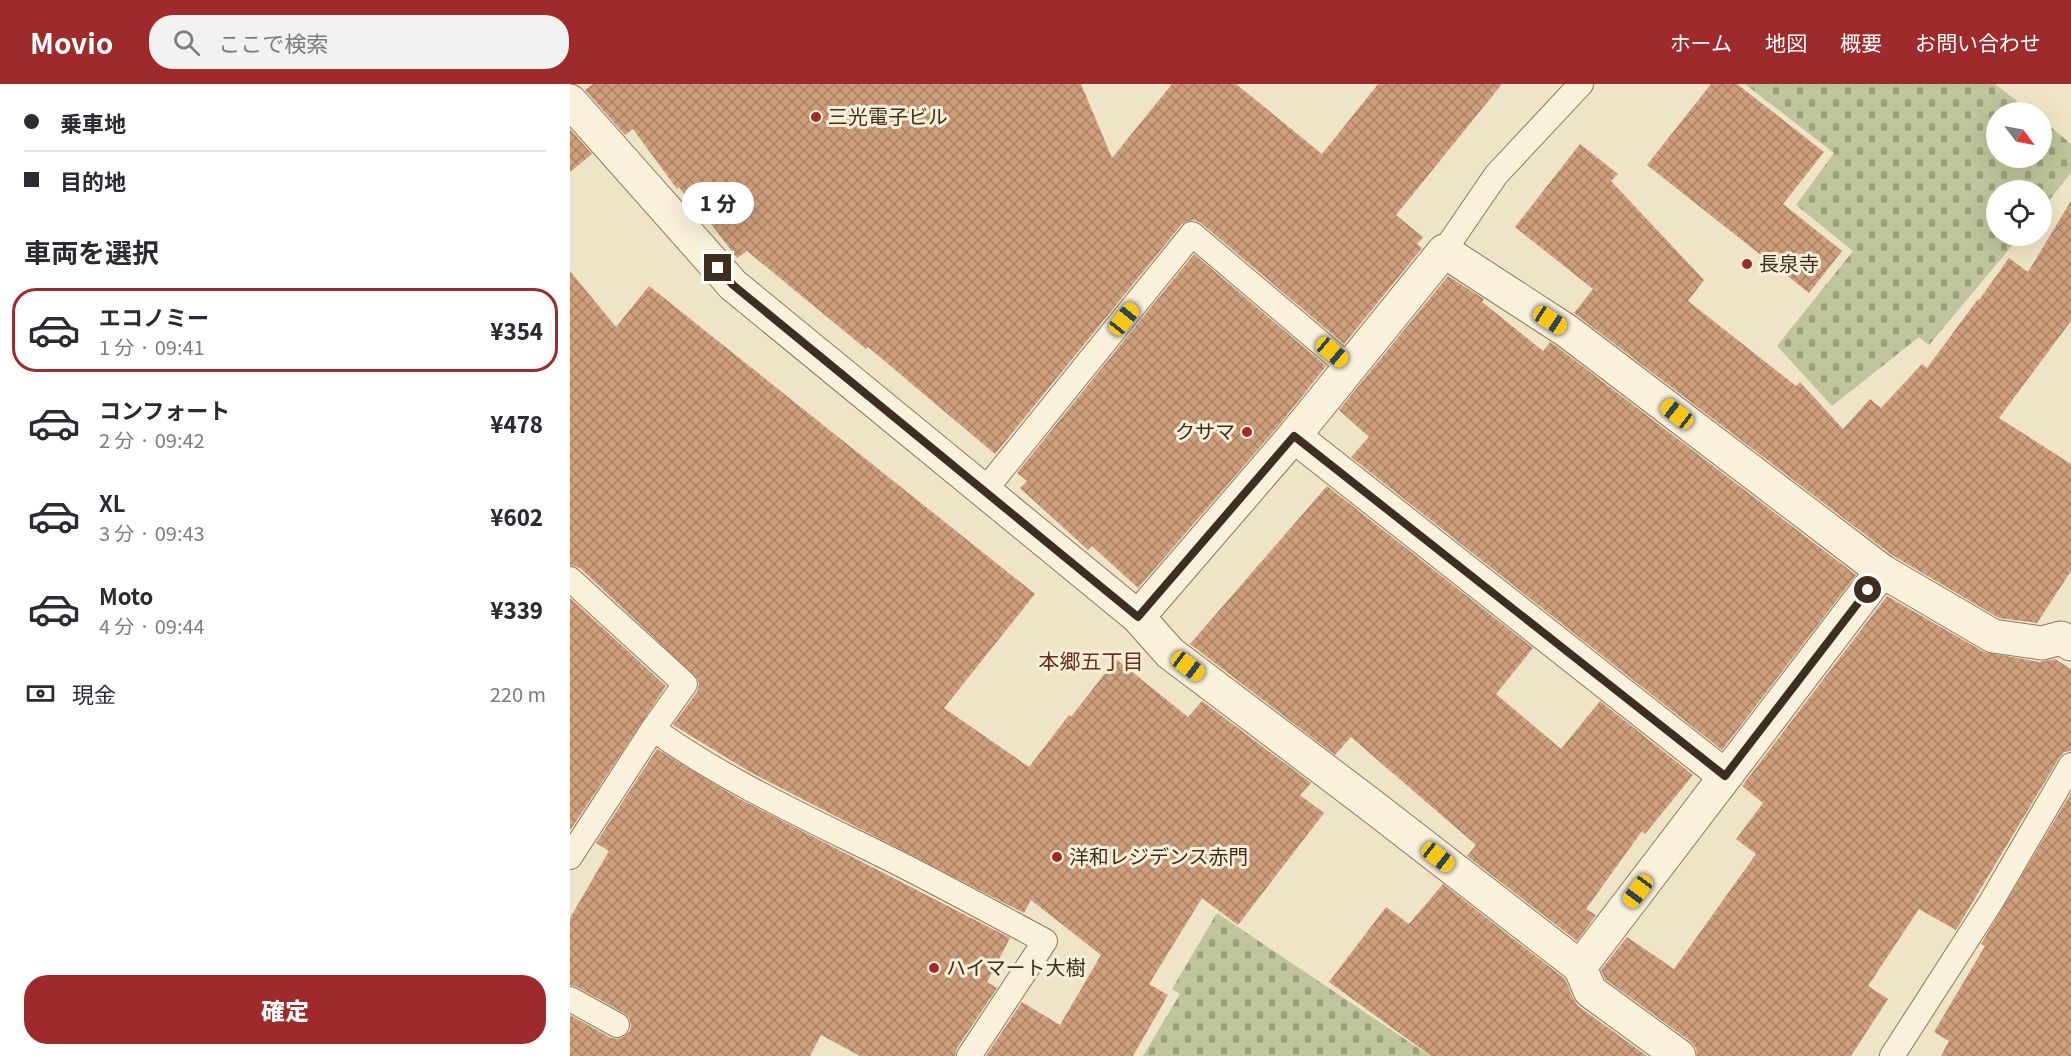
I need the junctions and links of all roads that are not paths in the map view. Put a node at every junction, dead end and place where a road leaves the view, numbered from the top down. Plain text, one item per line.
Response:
1 (1581, 84) edge
2 (570, 101) edge
3 (1444, 251) junction
4 (1349, 367) junction
5 (1294, 436) junction
6 (985, 490) junction
7 (1882, 571) junction
8 (570, 579) edge
9 (1138, 617) junction
10 (2068, 635) edge
11 (653, 729) junction
12 (2071, 765) edge
13 (1725, 776) junction
14 (570, 857) edge
15 (1580, 967) junction
16 (570, 999) edge
17 (617, 1025) dead end
18 (969, 1056) edge
19 (1679, 1056) edge
20 (1892, 1056) edge

1 - 3 lane
2 - 6 street
3 - 4 street
3 - 7 street
4 - 5 street
4 - 6 lane
5 - 9 street
5 - 13 street
6 - 9 street
7 - 10 street
7 - 13 street
8 - 11 lane
9 - 15 street
11 - 14 lane
11 - 18 lane
12 - 20 lane
13 - 15 street
15 - 19 street
16 - 17 lane

